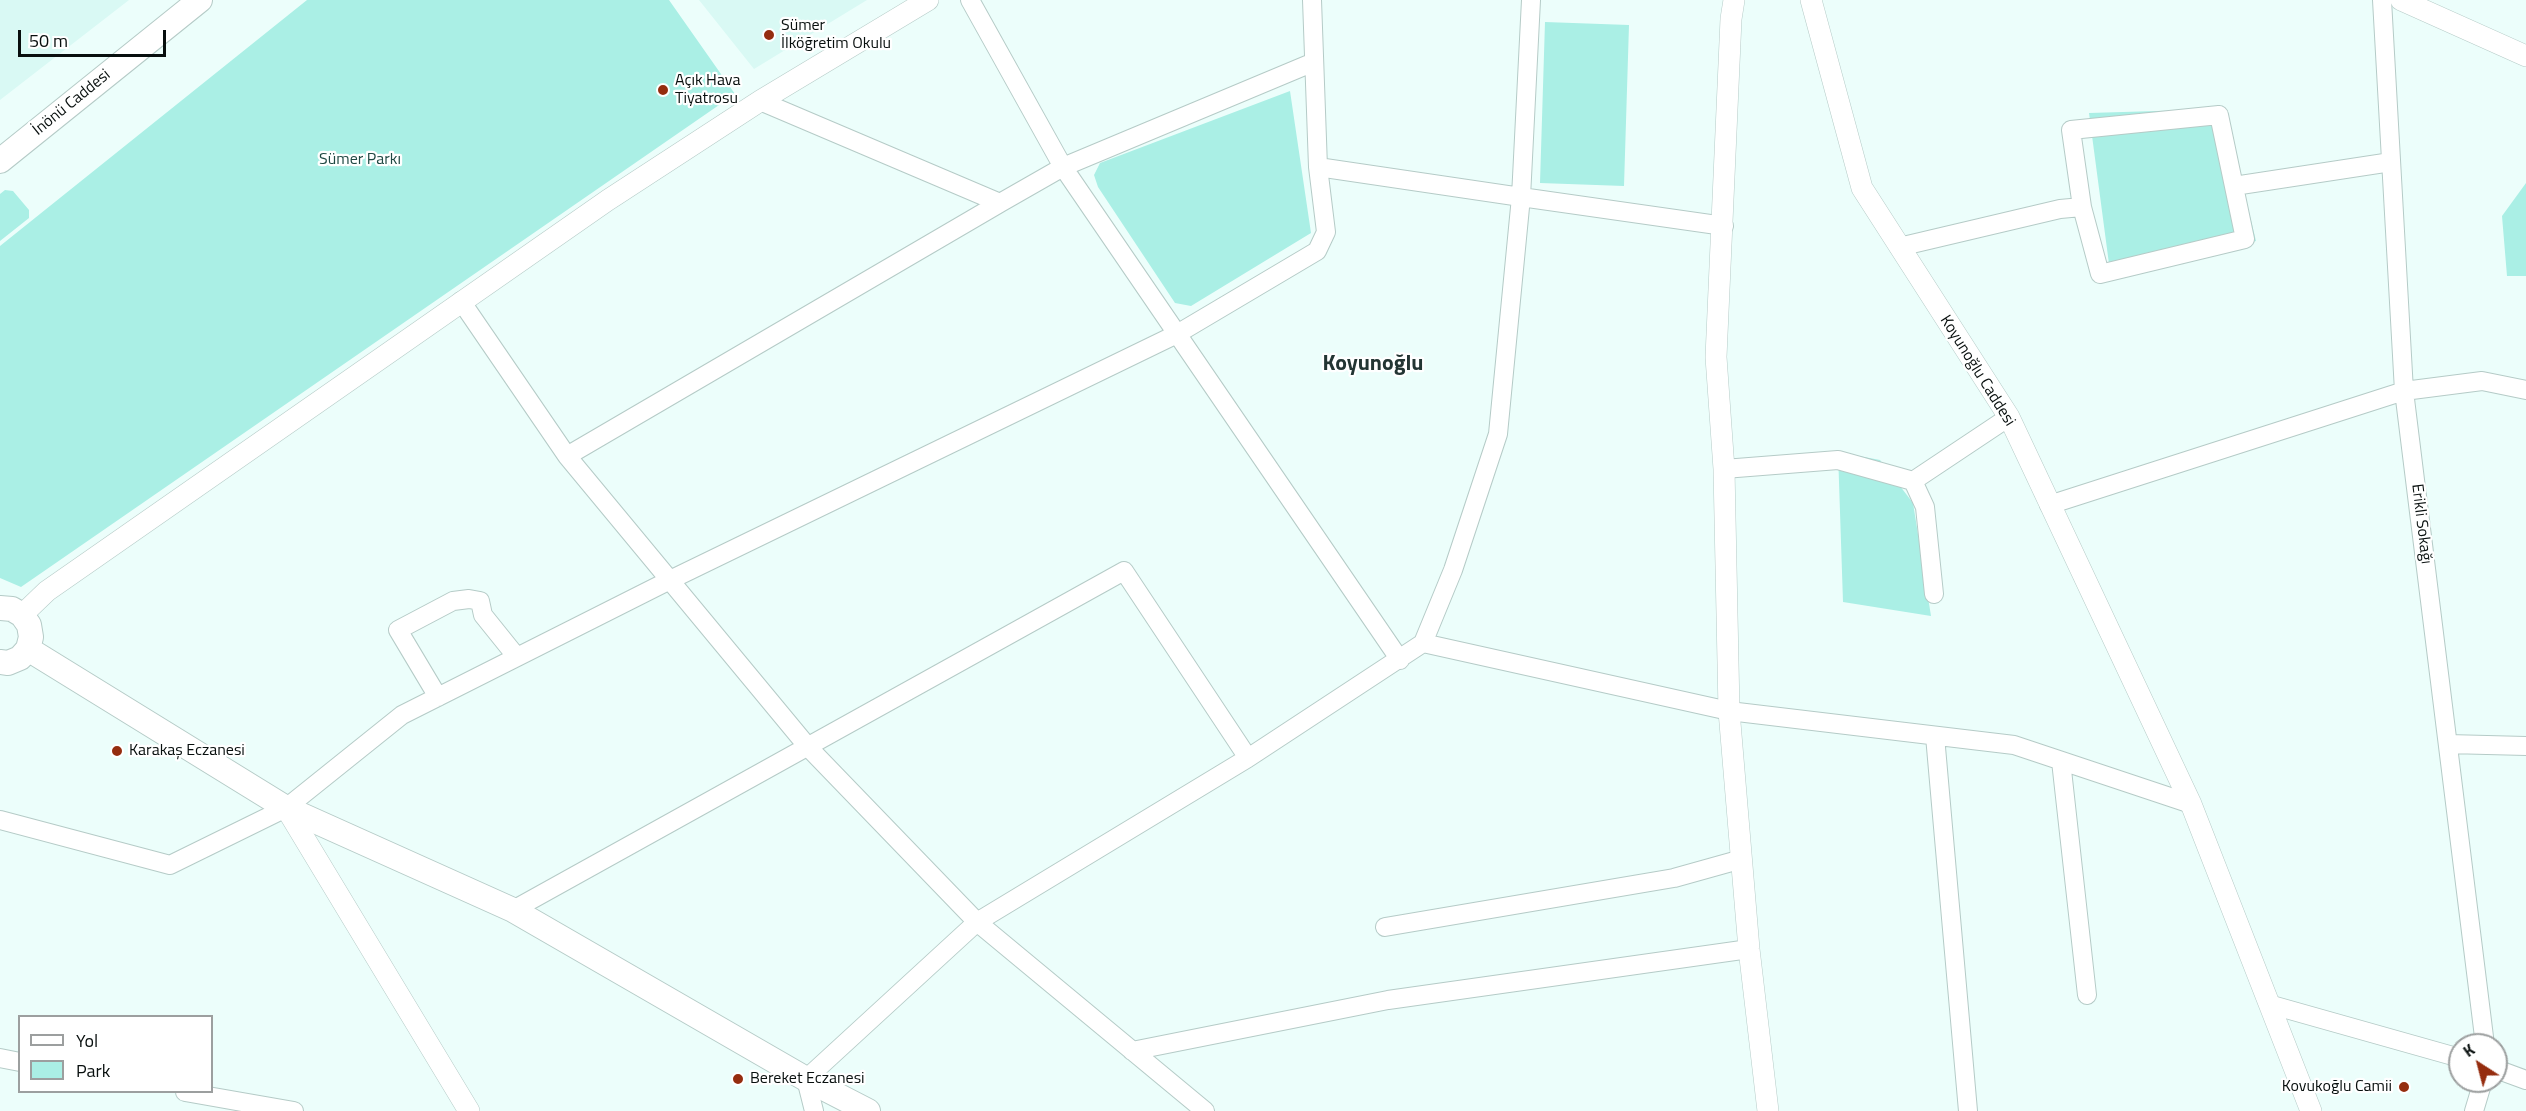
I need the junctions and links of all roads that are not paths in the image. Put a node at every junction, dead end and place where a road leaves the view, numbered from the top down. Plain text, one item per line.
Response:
1 (180, 0) edge
2 (200, 0) edge
3 (928, 0) edge
4 (970, 0) edge
5 (1312, 0) edge
6 (1531, 0) edge
7 (1734, 0) edge
8 (1811, 0) edge
9 (2382, 0) edge
10 (2401, 0) edge
11 (2526, 56) edge
12 (1314, 62) junction
13 (760, 101) junction
14 (0, 145) edge
15 (0, 161) edge
16 (2391, 162) junction
17 (1063, 167) junction
18 (1318, 167) junction
19 (2234, 186) junction
20 (1521, 197) junction
21 (1000, 203) junction
22 (2082, 207) junction
23 (1724, 226) junction
24 (1899, 247) junction
25 (461, 301) junction
26 (1177, 334) junction
27 (2526, 390) edge
28 (2404, 392) junction
29 (2009, 417) junction
30 (567, 456) junction
31 (1724, 469) junction
32 (1913, 481) junction
33 (2049, 506) junction
34 (670, 580) junction
35 (1934, 594) dead end
36 (11, 612) edge
37 (1423, 643) junction
38 (28, 649) junction
39 (516, 656) junction
40 (1400, 660) junction
41 (0, 663) edge
42 (438, 697) junction
43 (1729, 711) junction
44 (1935, 736) junction
45 (2448, 744) junction
46 (2526, 746) edge
47 (808, 747) junction
48 (1248, 758) junction
49 (2061, 761) junction
50 (2191, 804) junction
51 (286, 808) junction
52 (0, 820) edge
53 (1742, 859) junction
54 (513, 910) junction
55 (977, 922) junction
56 (1385, 927) dead end
57 (1749, 949) junction
58 (2087, 994) dead end
59 (2272, 1005) junction
60 (2484, 1033) edge
61 (1132, 1051) junction
62 (2448, 1055) edge
63 (0, 1058) edge
64 (18, 1062) edge
65 (2508, 1073) edge
66 (807, 1079) junction
67 (2526, 1080) edge
68 (191, 1093) edge
69 (2479, 1093) edge
70 (294, 1111) edge
71 (469, 1111) edge
72 (814, 1111) edge
73 (868, 1111) edge
74 (1205, 1111) edge
75 (1768, 1111) edge
76 (1968, 1111) edge
77 (2312, 1111) edge
78 (2474, 1111) edge

1 - 14 main road, İnönü Caddesi
2 - 15 main road, İnönü Caddesi
3 - 13 street
4 - 17 street
5 - 12 street
6 - 20 street
7 - 23 street
8 - 24 street, Koyunoğlu Caddesi
9 - 16 street, Erikli Sokağı
10 - 11 street
12 - 17 street
12 - 18 street
13 - 21 street
13 - 25 street
16 - 19 street
16 - 28 street, Erikli Sokağı
17 - 21 street
17 - 26 street
18 - 20 street
18 - 26 street
19 - 22 street
19 - 22 street
20 - 23 street
20 - 37 street
21 - 30 street
22 - 24 street
23 - 31 street
24 - 29 street, Koyunoğlu Caddesi
25 - 30 street
25 - 36 street
26 - 34 street
26 - 40 street
27 - 28 street
28 - 33 street
28 - 45 street, Erikli Sokağı
29 - 32 street
29 - 33 street, Koyunoğlu Caddesi
30 - 34 street
31 - 32 street
31 - 43 street
32 - 35 street
33 - 50 street, Koyunoğlu Caddesi
34 - 39 street
34 - 47 street
36 - 38 main road
37 - 40 street
37 - 43 street
38 - 41 main road
38 - 51 main road
39 - 42 street
39 - 42 street
40 - 48 street
42 - 51 street
43 - 44 street
43 - 53 street
44 - 49 street
44 - 76 street
45 - 46 street
45 - 60 street, Erikli Sokağı
47 - 48 street
47 - 54 street
47 - 55 street
48 - 55 street
49 - 50 street
49 - 58 street
50 - 59 street, Koyunoğlu Caddesi
51 - 52 street
51 - 54 main road
51 - 71 street
53 - 56 street
53 - 57 street
54 - 66 main road
55 - 61 street
55 - 66 street
57 - 61 street
57 - 75 street
59 - 62 street
59 - 77 street, Koyunoğlu Caddesi
61 - 74 street
63 - 64 street
65 - 67 street
66 - 72 street
66 - 73 main road
68 - 70 street
69 - 78 street

